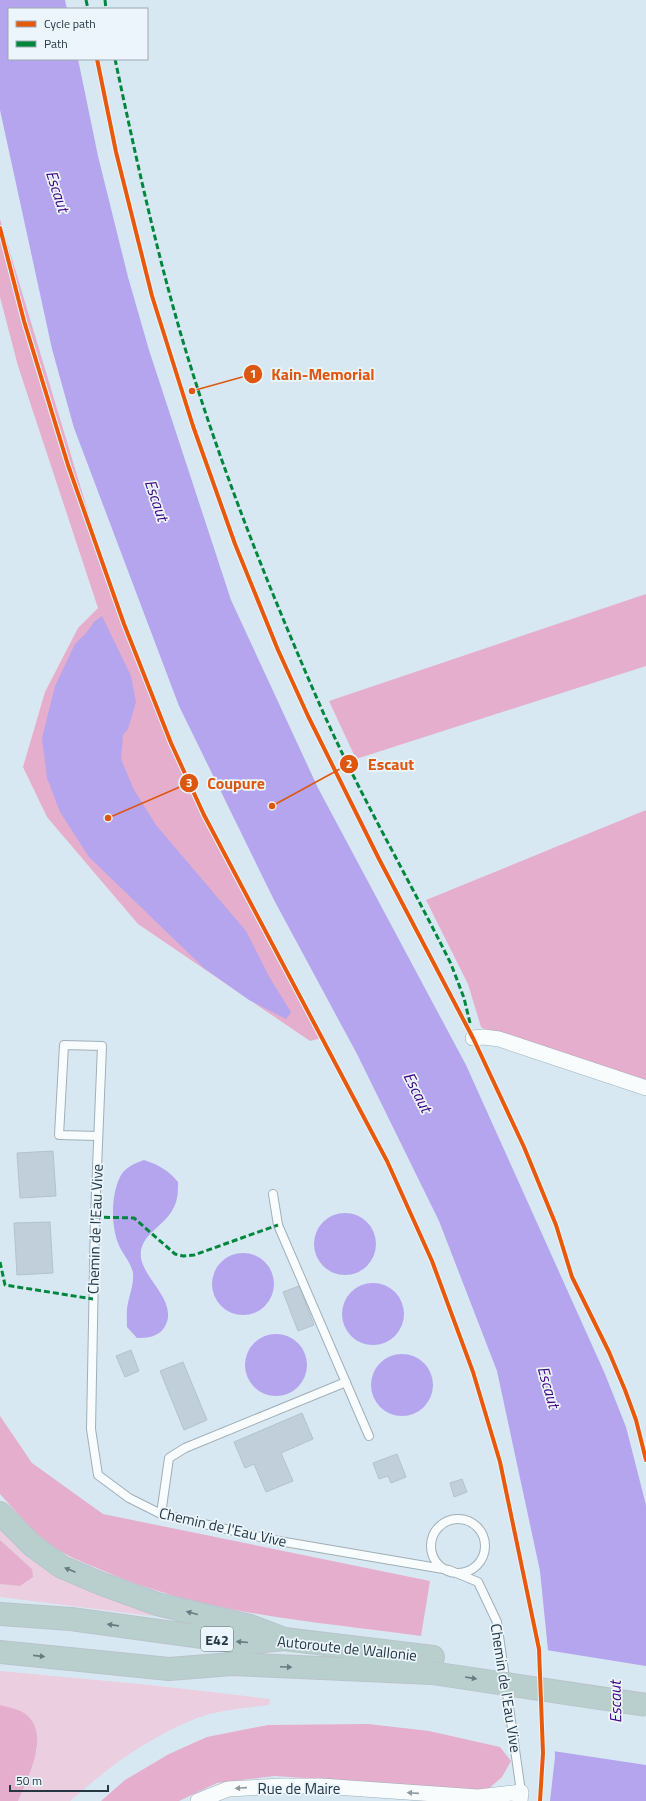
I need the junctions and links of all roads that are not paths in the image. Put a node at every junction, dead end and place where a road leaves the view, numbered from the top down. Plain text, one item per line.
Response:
1 (473, 1038) dead end
2 (646, 1088) edge
3 (98, 1136) junction
4 (273, 1194) dead end
5 (346, 1382) junction
6 (369, 1436) dead end
7 (0, 1513) edge
8 (161, 1514) junction
9 (449, 1570) junction
10 (0, 1614) edge
11 (284, 1639) junction
12 (0, 1652) edge
13 (433, 1665) junction
14 (646, 1691) edge
15 (646, 1705) edge
16 (521, 1797) edge
17 (198, 1801) edge

1 - 2 street
3 - 3 lane, Chemin de l'Eau Vive
3 - 8 lane, Chemin de l'Eau Vive
4 - 5 lane
5 - 6 lane
5 - 8 lane
11 -> 7 highway
8 - 9 lane, Chemin de l'Eau Vive
9 - 9 lane
9 - 16 lane, Chemin de l'Eau Vive
11 -> 10 highway, Autoroute de Wallonie / E42
11 - 13 highway, Autoroute de Wallonie / E42
12 -> 13 highway, Autoroute de Wallonie / E42
13 - 14 highway, Autoroute de Wallonie / E42
13 -> 15 highway, Autoroute de Wallonie / E42, bridge
16 -> 17 street, Rue de Maire

